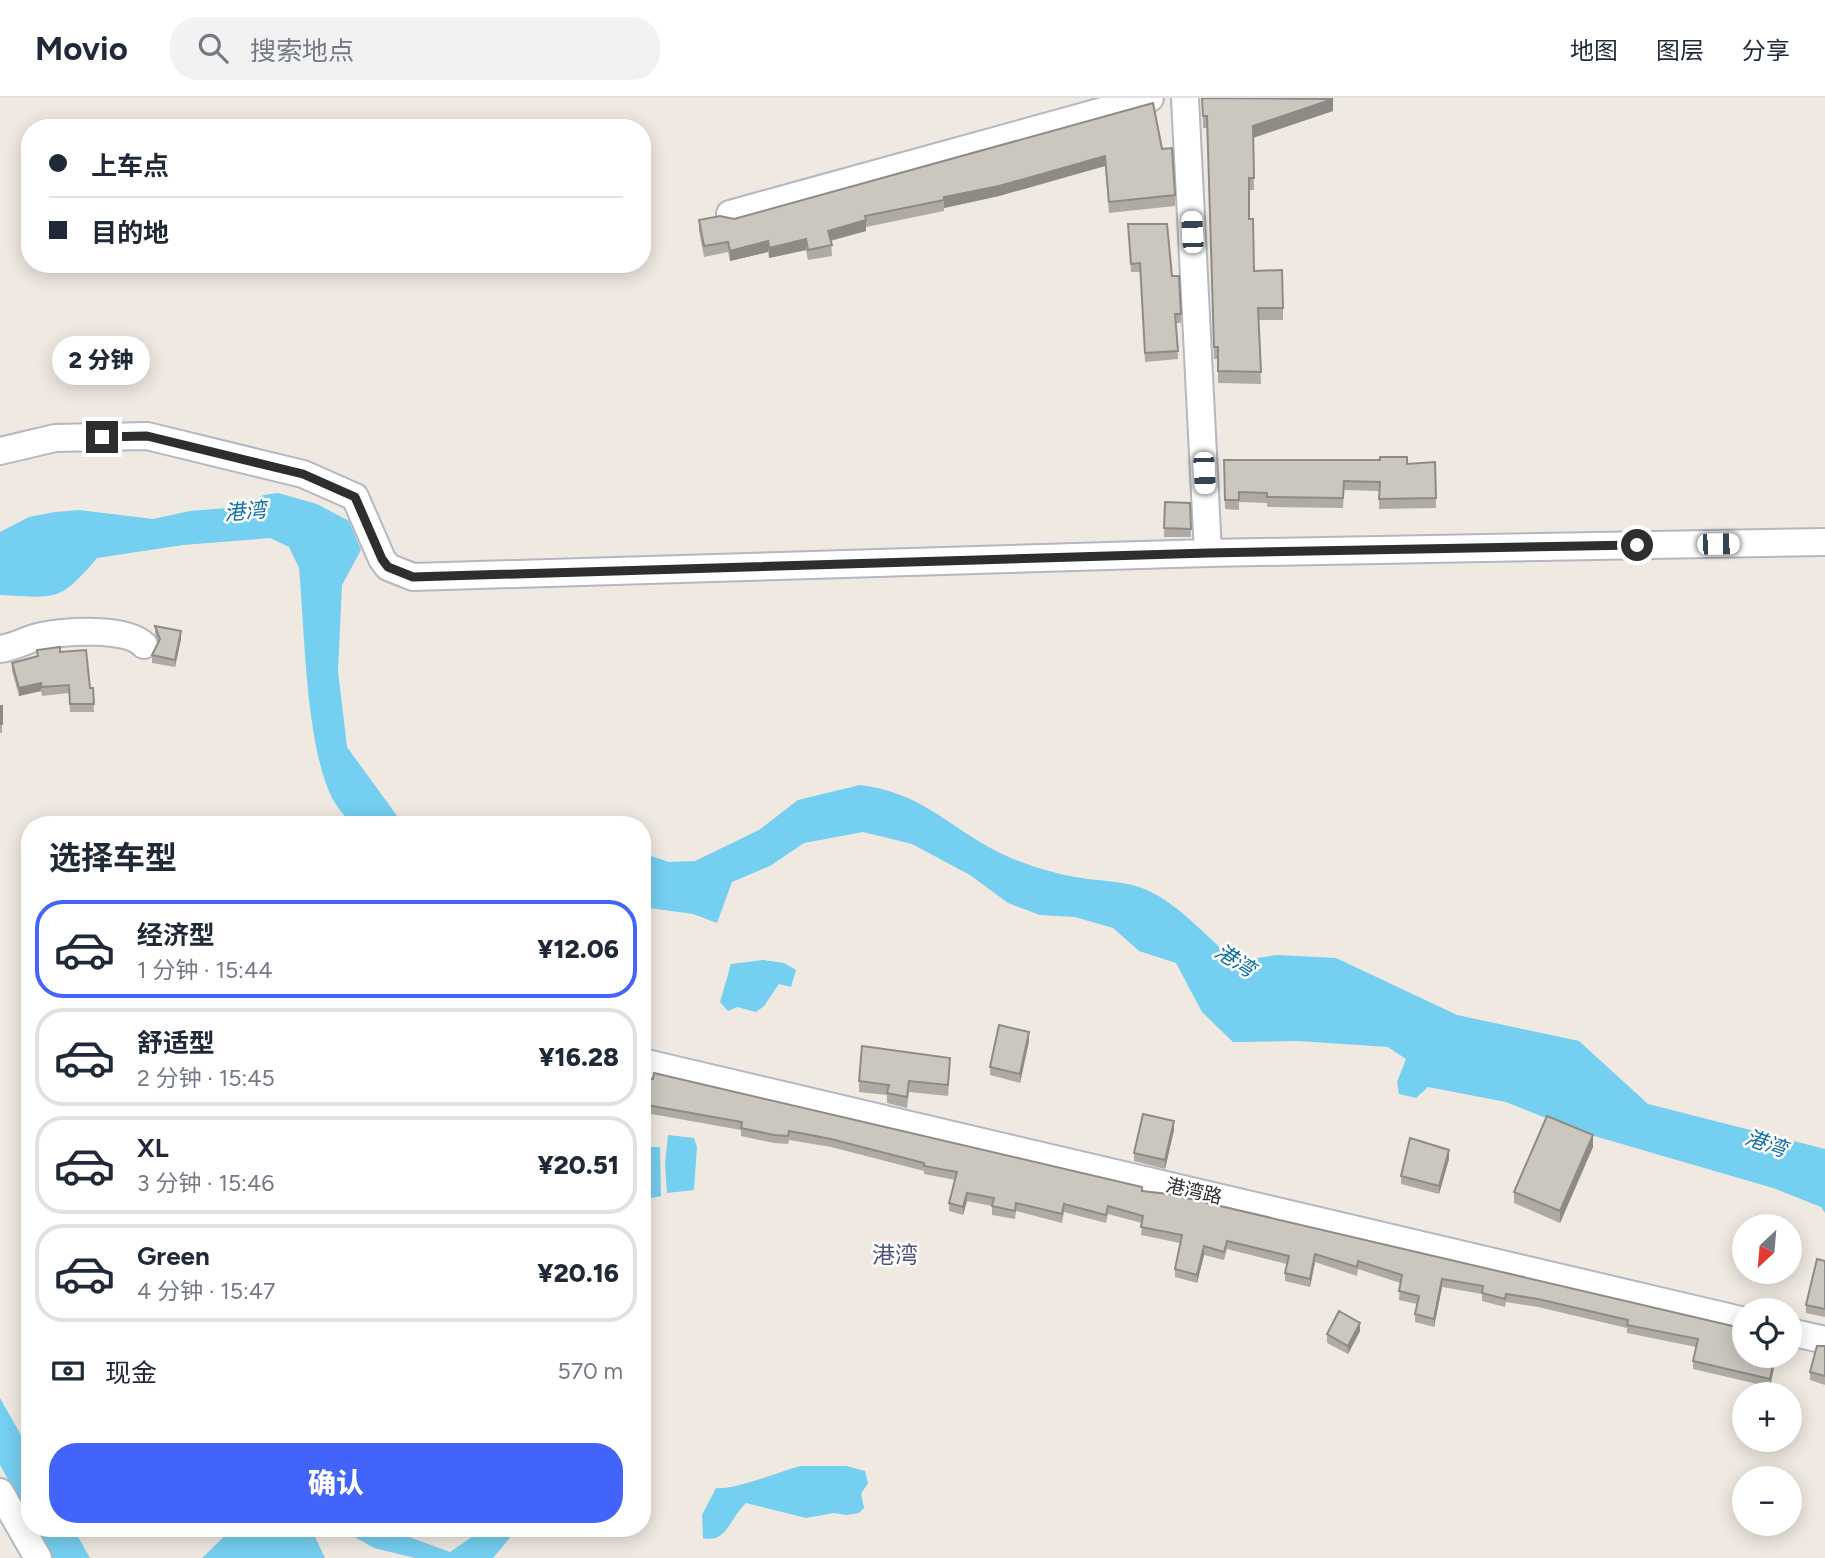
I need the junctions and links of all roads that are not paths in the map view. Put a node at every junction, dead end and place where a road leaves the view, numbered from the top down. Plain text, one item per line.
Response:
1 (1150, 98) edge
2 (1185, 98) edge
3 (730, 214) dead end
4 (0, 451) edge
5 (1825, 542) edge
6 (1208, 553) junction
7 (144, 645) dead end
8 (0, 649) edge
9 (651, 1064) edge
10 (1732, 1318) edge
11 (1802, 1335) edge
12 (1825, 1340) edge
13 (0, 1492) edge
14 (21, 1528) edge
15 (26, 1537) edge
16 (38, 1558) edge

1 - 3 street
2 - 6 street
4 - 6 street
5 - 6 street
7 - 8 street
9 - 10 street, 港湾路
11 - 12 street
13 - 14 street
15 - 16 street

